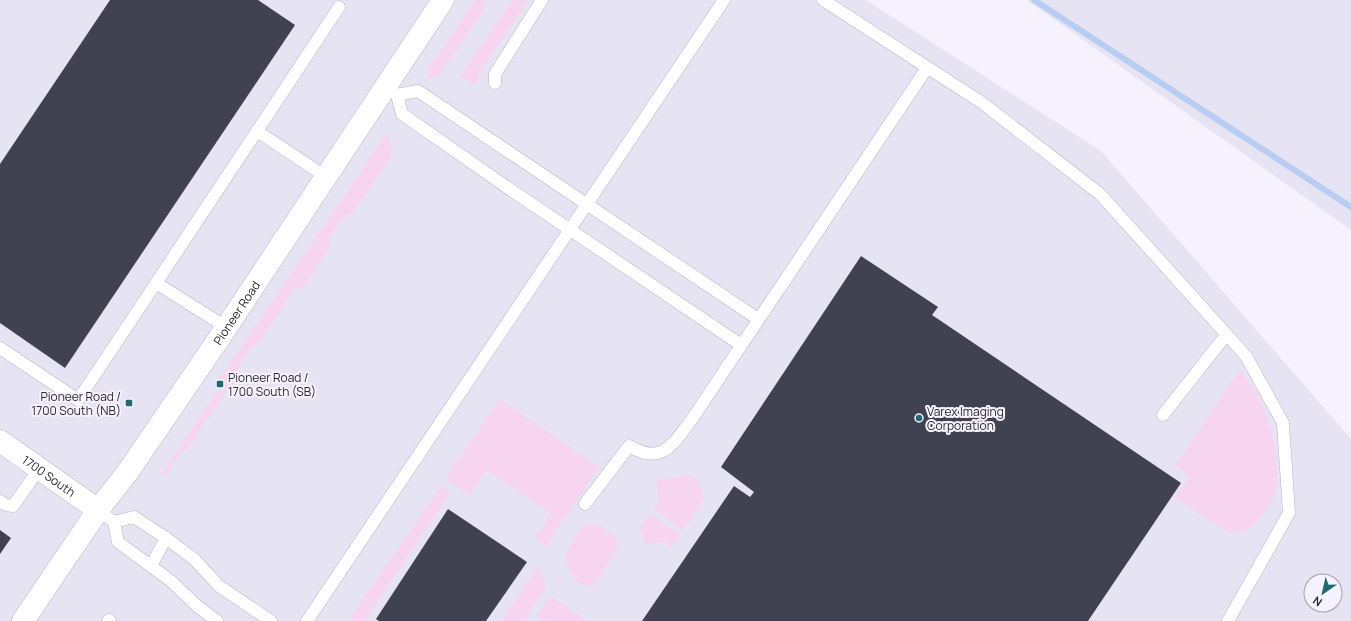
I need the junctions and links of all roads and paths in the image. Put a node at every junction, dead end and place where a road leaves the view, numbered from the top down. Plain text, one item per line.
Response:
1 (443, 0) edge
2 (542, 0) edge
3 (724, 0) edge
4 (823, 0) edge
5 (338, 7) dead end
6 (927, 68) junction
7 (495, 84) dead end
8 (391, 90) junction
9 (257, 131) junction
10 (326, 177) junction
11 (587, 204) junction
12 (570, 230) junction
13 (156, 282) junction
14 (758, 319) junction
15 (226, 327) junction
16 (1226, 335) junction
17 (741, 345) junction
18 (0, 348) edge
19 (1163, 416) dead end
20 (0, 441) edge
21 (40, 469) junction
22 (0, 501) edge
23 (585, 504) dead end
24 (106, 516) junction
25 (166, 538) junction
26 (151, 566) junction
27 (23, 621) edge
28 (218, 621) edge
29 (271, 621) edge
30 (306, 621) edge
31 (1228, 621) edge

1 - 8 main road, Pioneer Road
2 - 7 lane
3 - 11 lane
4 - 6 lane
5 - 9 lane
6 - 14 lane
6 - 16 lane
8 - 10 main road, Pioneer Road
8 - 11 lane
8 - 12 lane
9 - 10 lane
9 - 13 lane
10 - 15 main road, Pioneer Road
11 - 12 lane
11 - 14 lane
12 - 17 lane
12 - 30 lane
13 - 15 lane
13 - 18 lane
14 - 17 lane
15 - 24 main road, Pioneer Road
16 - 19 lane
16 - 31 lane
17 - 23 lane
20 - 21 main road, 1700 South
21 - 22 lane
21 - 24 main road, 1700 South
24 - 25 lane
24 - 26 lane
24 - 27 main road, Pioneer Road
25 - 26 lane
25 - 29 lane
26 - 28 lane

